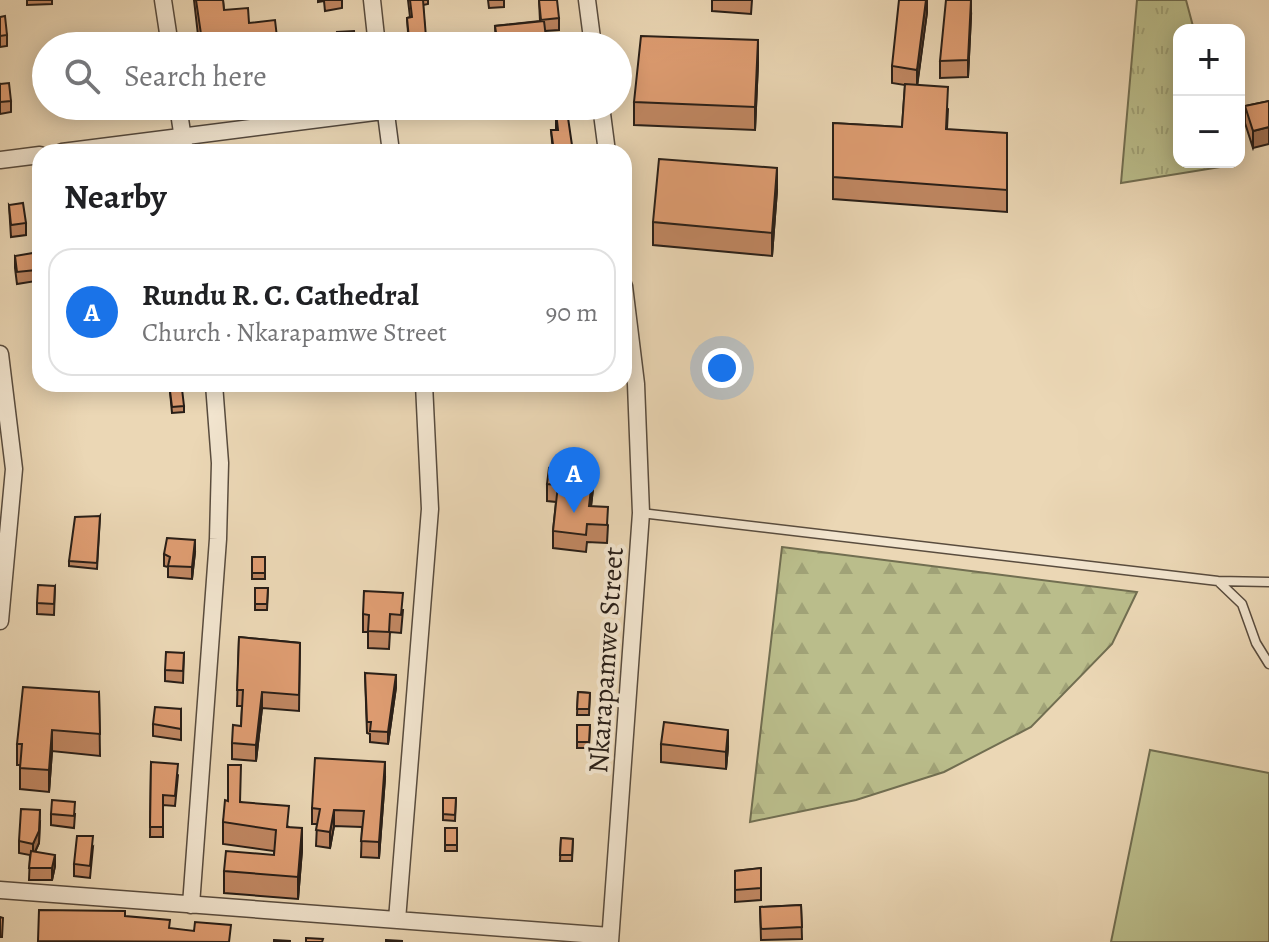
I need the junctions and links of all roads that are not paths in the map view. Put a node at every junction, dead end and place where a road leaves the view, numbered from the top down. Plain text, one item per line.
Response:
1 (163, 0) edge
2 (372, 0) edge
3 (587, 0) edge
4 (168, 32) edge
5 (375, 32) edge
6 (591, 32) edge
7 (180, 120) edge
8 (322, 120) edge
9 (387, 120) edge
10 (603, 120) edge
11 (184, 144) edge
12 (390, 144) edge
13 (606, 144) edge
14 (32, 156) edge
15 (0, 160) edge
16 (632, 351) edge
17 (0, 354) edge
18 (215, 392) edge
19 (424, 392) edge
20 (641, 513) junction
21 (1218, 581) junction
22 (1269, 582) edge
23 (0, 621) edge
24 (1269, 664) edge
25 (0, 890) edge
26 (191, 905) junction
27 (397, 920) junction
28 (610, 939) edge

1 - 4 street
2 - 5 street
3 - 6 street
7 - 11 street
8 - 11 street
9 - 12 street
10 - 13 street
14 - 15 street
16 - 20 street, Nkarapamwe Street
17 - 23 street
18 - 26 street
19 - 27 street
20 - 21 lane
20 - 28 street, Nkarapamwe Street
21 - 22 lane
21 - 24 lane
25 - 26 street
26 - 27 street
27 - 28 street

